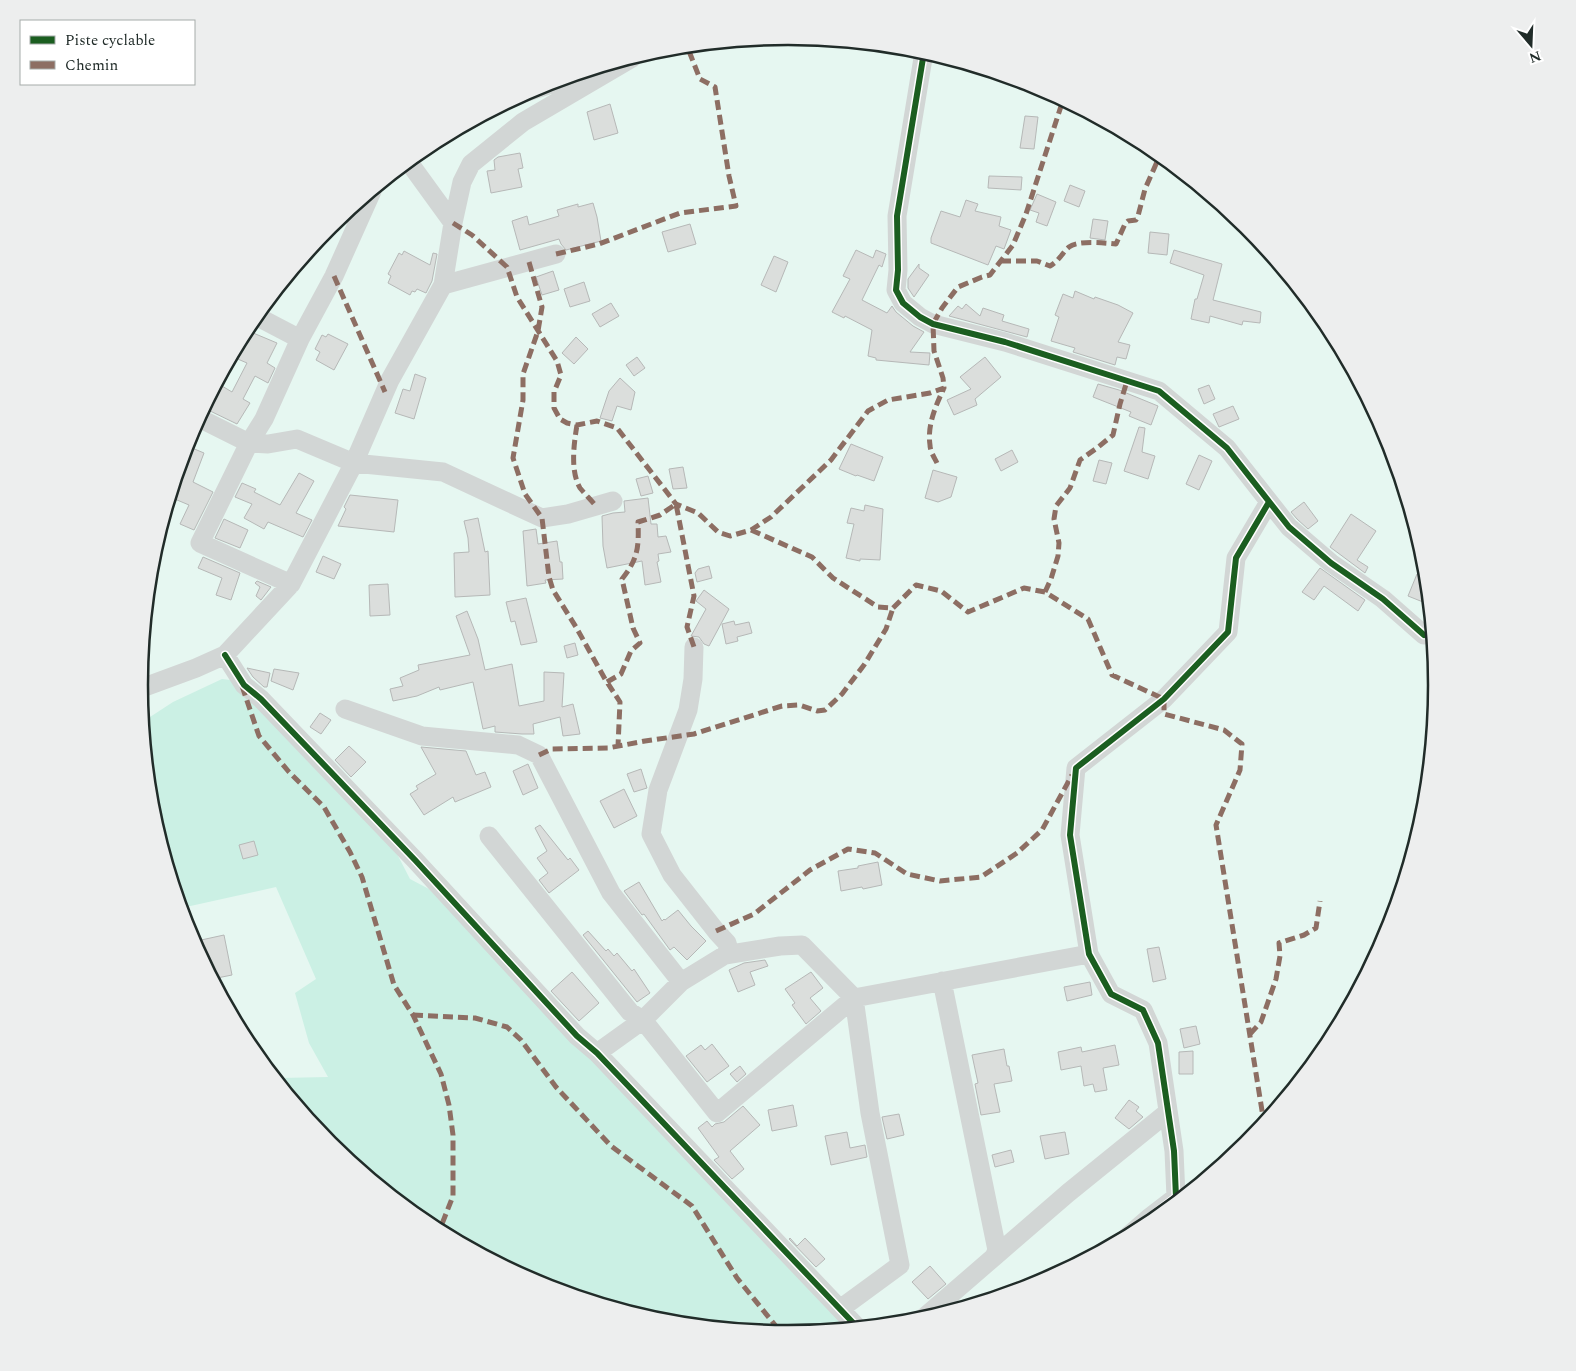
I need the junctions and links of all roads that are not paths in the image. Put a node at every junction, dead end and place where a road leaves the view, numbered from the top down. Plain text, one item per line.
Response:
1 (923, 59) edge
2 (611, 70) edge
3 (412, 167) edge
4 (366, 204) edge
5 (453, 223) junction
6 (556, 254) dead end
7 (443, 285) junction
8 (263, 320) edge
9 (300, 339) junction
10 (205, 421) edge
11 (249, 443) junction
12 (354, 464) junction
13 (613, 501) dead end
14 (1269, 502) junction
15 (291, 584) junction
16 (1424, 635) dead end
17 (694, 647) dead end
18 (225, 655) junction
19 (148, 686) edge
20 (345, 709) dead end
21 (489, 836) dead end
22 (725, 954) junction
23 (1089, 954) junction
24 (942, 981) junction
25 (681, 982) junction
26 (854, 998) junction
27 (643, 1020) junction
28 (597, 1053) junction
29 (1168, 1112) junction
30 (1176, 1195) edge
31 (994, 1257) junction
32 (840, 1309) junction
33 (933, 1309) edge
34 (853, 1323) edge

1 - 14 street
2 - 5 street
3 - 5 street
4 - 9 street
5 - 7 street
6 - 7 street
7 - 12 street
8 - 9 street
9 - 11 street
10 - 11 street
11 - 12 street
11 - 15 street
12 - 13 street
12 - 15 street
14 - 16 street
14 - 23 street
15 - 18 street
17 - 22 street
18 - 19 street
18 - 28 street
20 - 25 street
21 - 27 street
22 - 25 street
22 - 26 street
23 - 24 street
23 - 29 street
24 - 26 street
24 - 31 street
25 - 27 street
26 - 27 street
26 - 32 street
27 - 28 street
28 - 32 street
29 - 30 street
29 - 31 street
31 - 33 street
32 - 34 street

